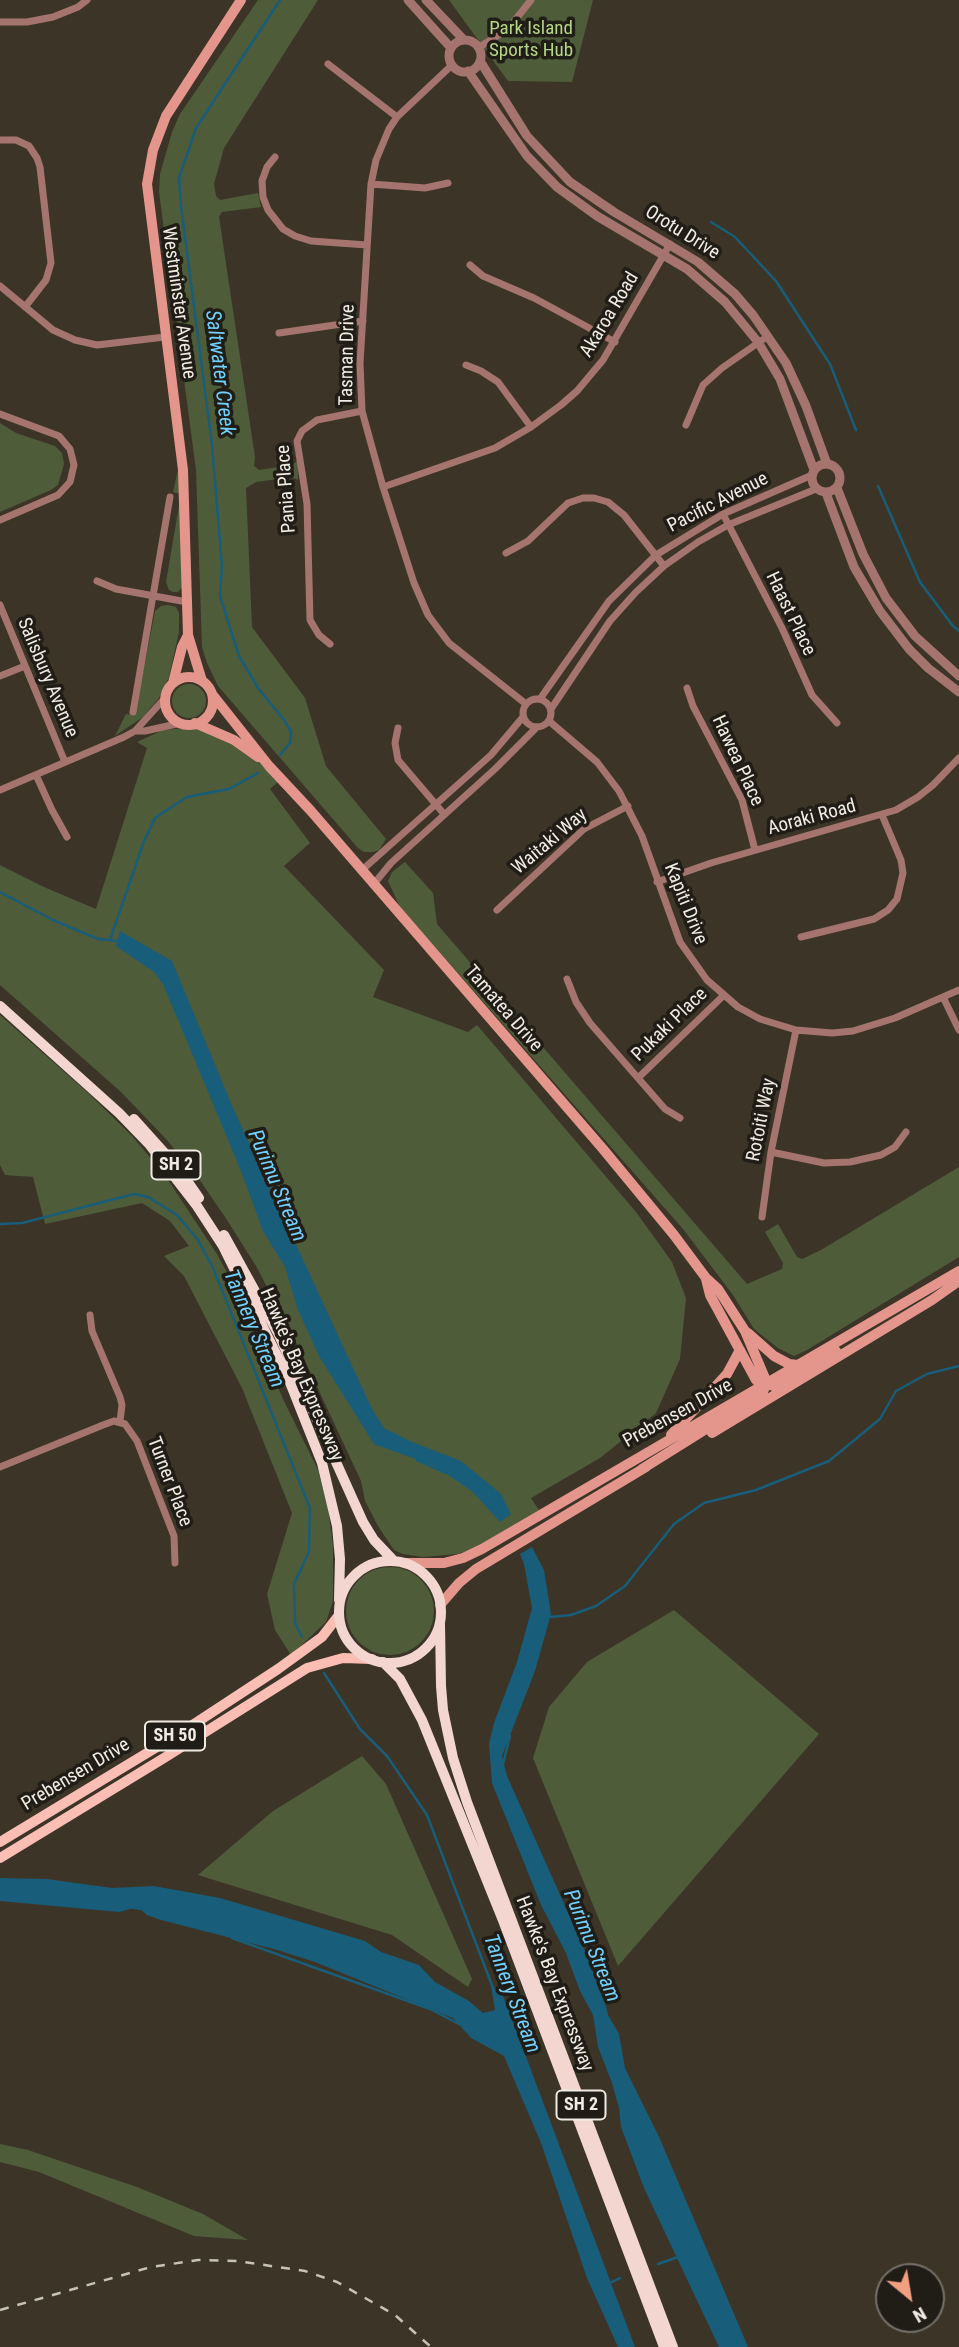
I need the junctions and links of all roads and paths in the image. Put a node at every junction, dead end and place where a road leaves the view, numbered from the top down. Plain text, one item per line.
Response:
1 (87, 0) edge
2 (241, 0) edge
3 (408, 0) edge
4 (426, 0) edge
5 (531, 0) edge
6 (0, 22) edge
7 (464, 40) junction
8 (451, 48) junction
9 (478, 48) junction
10 (480, 61) junction
11 (328, 64) dead end
12 (452, 65) junction
13 (468, 71) junction
14 (397, 117) junction
15 (0, 140) edge
16 (275, 158) dead end
17 (448, 183) dead end
18 (371, 184) junction
19 (670, 244) junction
20 (368, 245) junction
21 (665, 254) junction
22 (470, 264) dead end
23 (0, 286) edge
24 (25, 307) junction
25 (363, 321) junction
26 (279, 333) dead end
27 (768, 335) junction
28 (165, 337) junction
29 (615, 342) junction
30 (758, 342) junction
31 (466, 365) dead end
32 (362, 411) junction
33 (0, 414) edge
34 (686, 425) dead end
35 (531, 427) junction
36 (827, 464) junction
37 (813, 473) junction
38 (383, 487) junction
39 (836, 488) junction
40 (816, 489) junction
41 (826, 493) junction
42 (170, 496) dead end
43 (723, 514) junction
44 (0, 520) edge
45 (728, 525) junction
46 (506, 553) dead end
47 (656, 555) junction
48 (664, 566) junction
49 (97, 581) dead end
50 (152, 596) junction
51 (187, 602) junction
52 (0, 605) edge
53 (188, 635) junction
54 (330, 644) dead end
55 (25, 666) junction
56 (0, 676) edge
57 (959, 676) edge
58 (202, 681) junction
59 (173, 683) junction
60 (687, 688) dead end
61 (959, 692) edge
62 (212, 694) junction
63 (165, 698) junction
64 (540, 699) junction
65 (526, 704) junction
66 (551, 709) junction
67 (132, 712) dead end
68 (523, 717) junction
69 (549, 721) junction
70 (181, 723) junction
71 (195, 723) junction
72 (836, 723) dead end
73 (537, 727) junction
74 (398, 728) dead end
75 (135, 731) junction
76 (959, 758) edge
77 (65, 762) junction
78 (269, 766) junction
79 (36, 775) junction
80 (0, 790) edge
81 (436, 805) junction
82 (628, 806) junction
83 (444, 814) junction
84 (881, 815) junction
85 (67, 836) dead end
86 (755, 850) junction
87 (361, 871) junction
88 (657, 882) junction
89 (373, 885) junction
90 (497, 910) dead end
91 (801, 937) dead end
92 (567, 979) dead end
93 (959, 990) edge
94 (723, 996) junction
95 (943, 996) junction
96 (0, 998) edge
97 (0, 1006) edge
98 (796, 1030) junction
99 (959, 1030) edge
100 (638, 1078) junction
101 (680, 1118) dead end
102 (906, 1132) dead end
103 (771, 1152) junction
104 (762, 1217) dead end
105 (959, 1271) edge
106 (706, 1279) junction
107 (959, 1281) edge
108 (932, 1300) junction
109 (90, 1315) dead end
110 (745, 1331) junction
111 (740, 1350) junction
112 (798, 1365) junction
113 (765, 1385) junction
114 (120, 1422) junction
115 (652, 1451) junction
116 (0, 1467) edge
117 (642, 1469) junction
118 (393, 1560) junction
119 (175, 1563) dead end
120 (407, 1563) junction
121 (339, 1600) junction
122 (440, 1605) junction
123 (338, 1615) junction
124 (440, 1624) junction
125 (377, 1661) junction
126 (0, 1830) edge
127 (15, 1833) junction
128 (0, 1842) edge
129 (0, 1857) edge
130 (664, 2347) edge
131 (673, 2347) edge

1 - 6 street
2 - 28 main road, Westminster Avenue
3 - 8 street
4 - 7 street
5 - 9 street
7 - 8 street
7 - 9 street
8 - 12 street
9 - 10 street
10 - 13 street
10 - 19 street, Orotu Drive
11 - 14 street
12 - 13 street
12 - 14 street, Tasman Drive
13 - 21 street, Orotu Drive
14 - 18 street, Tasman Drive
15 - 24 street
16 - 20 street
17 - 18 street
18 - 20 street, Tasman Drive
19 - 21 street, Akaroa Road
19 - 27 street, Orotu Drive
20 - 25 street, Tasman Drive
21 - 29 street, Akaroa Road
21 - 30 street, Orotu Drive
22 - 29 street
23 - 24 street
24 - 28 street
25 - 26 street
25 - 32 street, Tasman Drive
27 - 30 street
27 - 36 street, Orotu Drive
28 - 51 main road, Westminster Avenue
29 - 35 street, Akaroa Road
30 - 34 street
30 - 37 street, Orotu Drive
31 - 35 street
32 - 38 street, Tasman Drive
32 - 54 street, Pania Place
33 - 44 street
35 - 38 street, Akaroa Road
36 - 37 street
36 - 39 street
37 - 40 street
37 - 43 street, Pacific Avenue
38 - 65 street, Tasman Drive
39 - 41 street
39 - 57 street
40 - 41 street
40 - 45 street, Pacific Avenue
41 - 61 street
42 - 50 street
43 - 45 street, Haast Place
43 - 47 street, Pacific Avenue
45 - 48 street, Pacific Avenue
45 - 72 street, Haast Place
46 - 47 street
47 - 48 street
47 - 64 street, Pacific Avenue
48 - 66 street, Pacific Avenue
49 - 50 street
50 - 51 street
50 - 67 street
51 - 53 main road, Westminster Avenue
52 - 55 street, Salisbury Avenue
53 - 58 main road, Westminster Avenue
53 - 59 main road, Westminster Avenue
55 - 56 street
55 - 77 street, Salisbury Avenue
58 - 59 main road
58 - 62 main road
59 - 63 main road
60 - 86 street, Hawea Place
62 - 71 main road
62 - 78 main road, Tamatea Drive
63 - 70 main road
63 - 75 street
64 - 65 street
64 - 66 street
65 - 68 street
66 - 69 street
68 - 73 street
68 - 81 street
69 - 73 street
69 - 82 street, Kapiti Drive
70 - 71 main road
70 - 75 street
71 - 78 main road, Tamatea Drive
73 - 83 street
74 - 81 street
75 - 77 street
76 - 84 street, Aoraki Road
77 - 79 street
78 - 87 main road, Tamatea Drive
79 - 80 street
79 - 85 street
81 - 83 street
81 - 87 street
82 - 88 street, Kapiti Drive
82 - 90 street, Waitaki Way
83 - 89 street
84 - 86 street, Aoraki Road
84 - 91 street
86 - 88 street, Aoraki Road
87 - 89 main road, Tamatea Drive
88 - 94 street, Kapiti Drive
89 - 106 main road, Tamatea Drive
92 - 100 street, Pukaki Place
93 - 95 street, Kapiti Drive
94 - 98 street, Kapiti Drive
94 - 100 street, Pukaki Place
95 - 98 street, Kapiti Drive
95 - 99 street
96 - 118 highway, Hawke's Bay Expressway / SH 2
97 - 121 highway, Hawke's Bay Expressway / SH 2
98 - 103 street, Rotoiti Way
100 - 101 street, Pukaki Place
102 - 103 street
103 - 104 street, Rotoiti Way
105 - 112 main road, Prebensen Drive
106 - 110 main road, Tamatea Drive
106 - 111 main road, Tamatea Drive
107 - 108 main road, Prebensen Drive
108 - 113 main road
108 - 117 main road, Prebensen Drive
109 - 114 street
110 - 112 main road
110 - 113 main road, Tamatea Drive
111 - 113 main road, Tamatea Drive
111 - 115 main road
112 - 113 main road, Prebensen Drive
113 - 115 main road, Prebensen Drive
113 - 117 main road
114 - 116 street
114 - 119 street, Turner Place
115 - 120 main road, Prebensen Drive
117 - 122 main road, Prebensen Drive
118 - 120 highway, SH 2
118 - 121 highway
120 - 122 highway, SH 2
121 - 123 highway, SH 2
122 - 124 highway, SH 2
123 - 125 highway, SH 2
123 - 127 main road, Prebensen Drive / SH 50
124 - 125 highway, SH 50
124 - 131 highway, Hawke's Bay Expressway / SH 2
125 - 129 main road, Prebensen Drive / SH 50
125 - 130 highway, Hawke's Bay Expressway / SH 2
126 - 127 main road
127 - 128 main road, Prebensen Drive / SH 50

